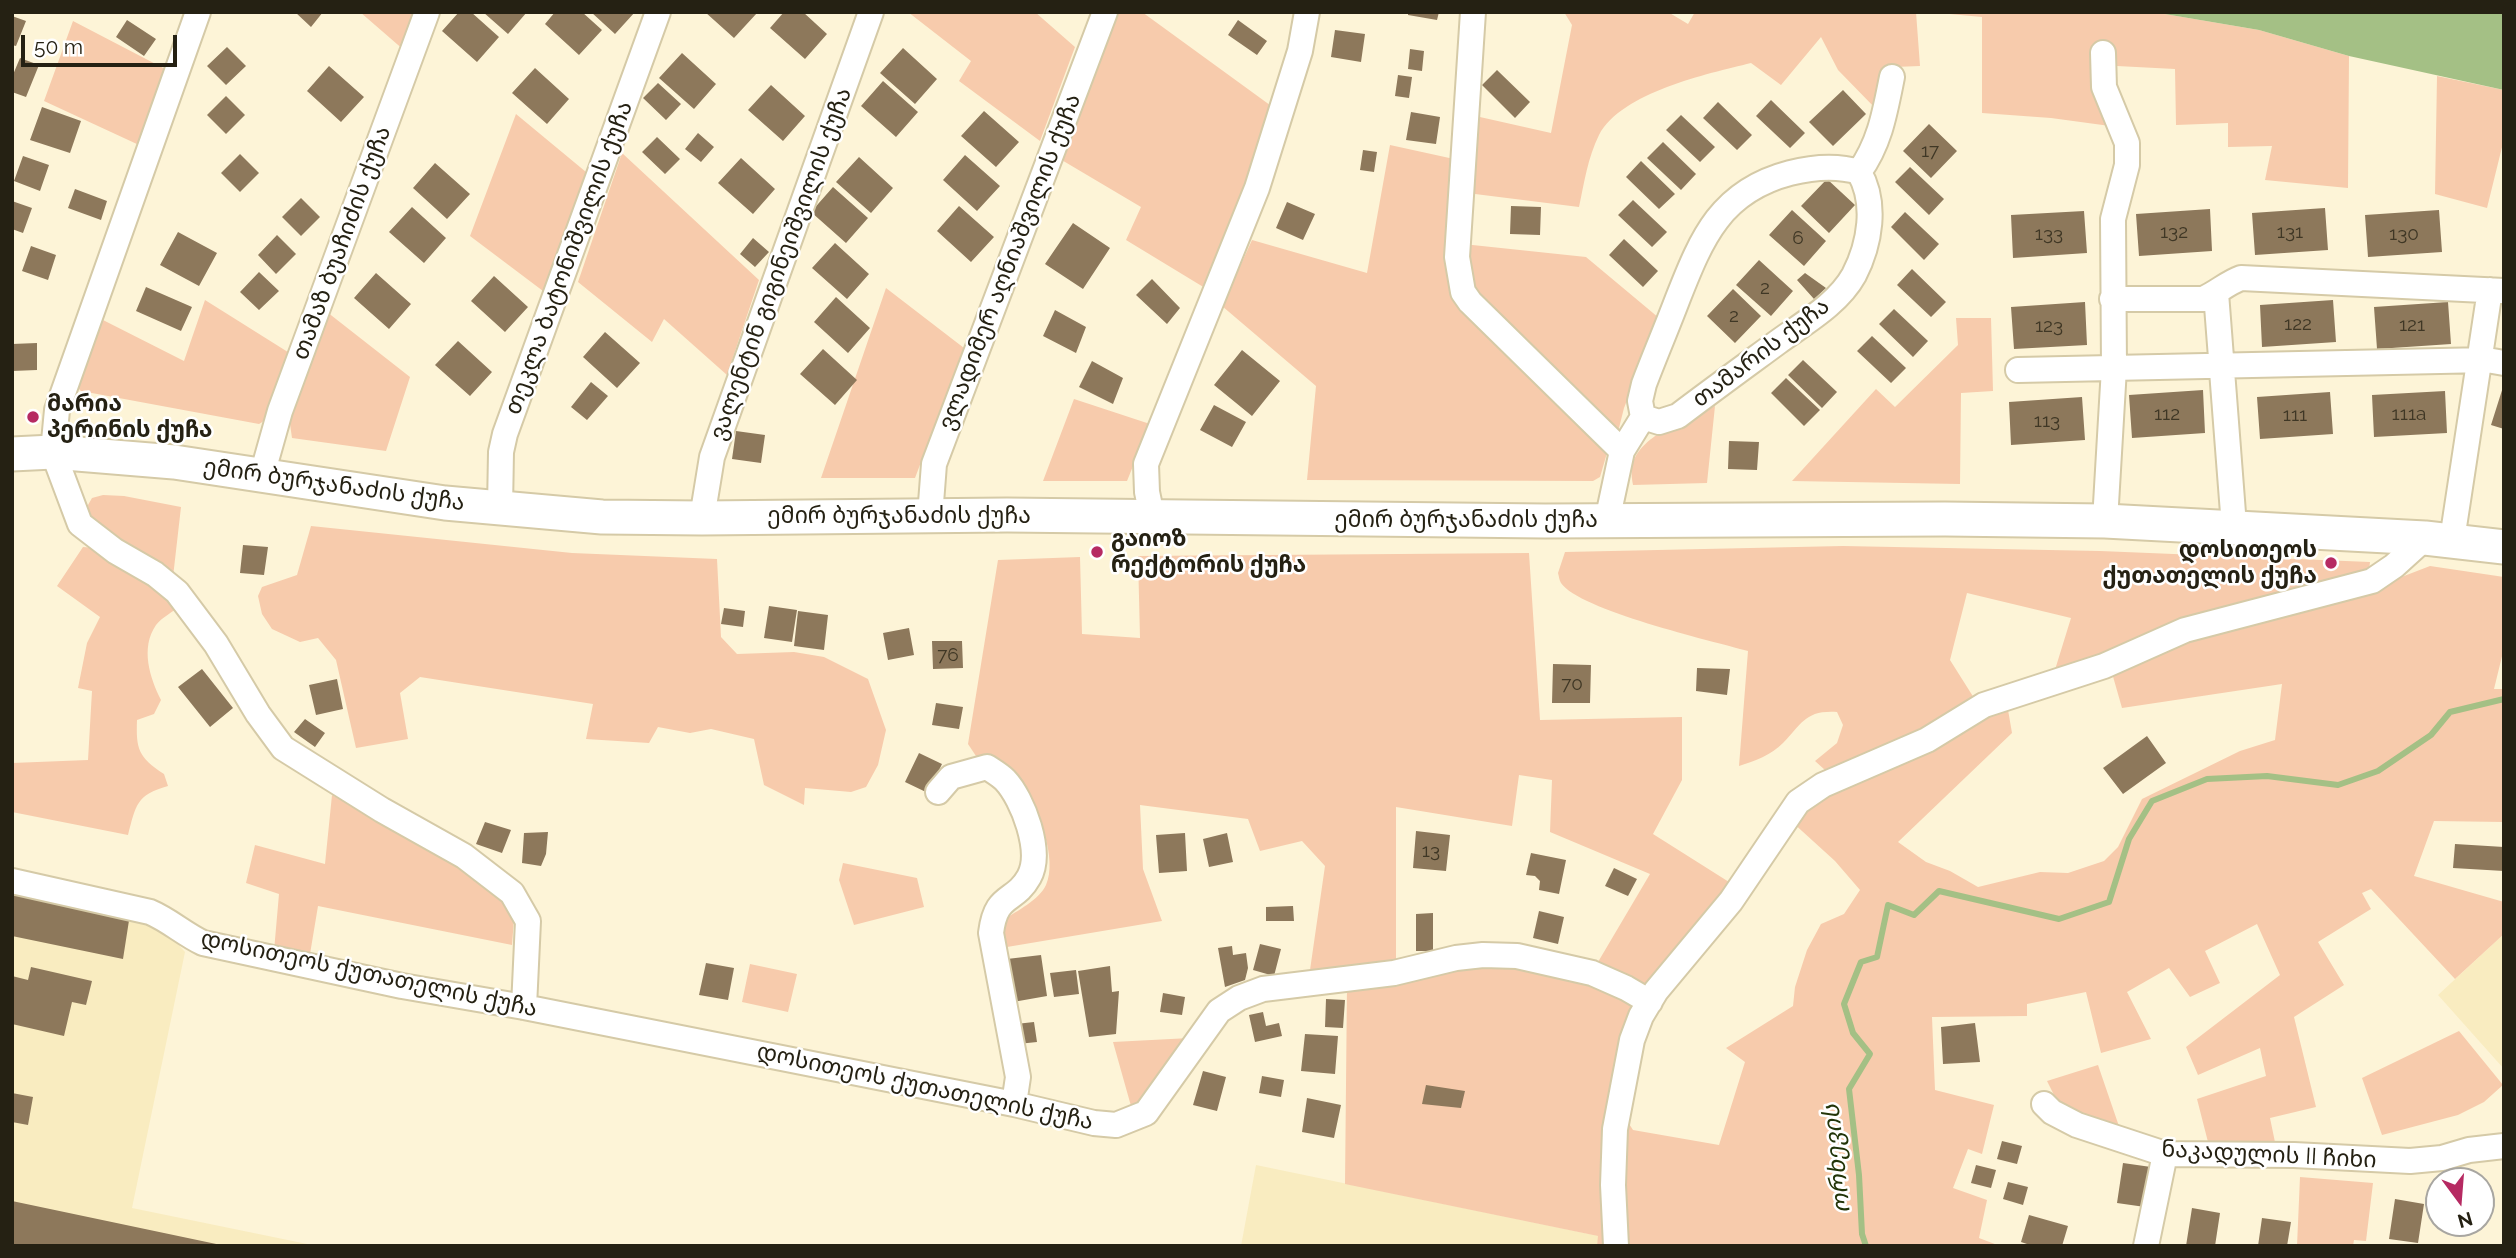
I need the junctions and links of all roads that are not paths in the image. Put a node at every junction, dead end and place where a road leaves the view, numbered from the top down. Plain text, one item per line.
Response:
1 (198, 12) edge
2 (427, 12) edge
3 (658, 12) edge
4 (871, 12) edge
5 (1105, 12) edge
6 (1307, 12) edge
7 (1473, 12) edge
8 (2103, 53) dead end
9 (1892, 77) dead end
10 (1859, 172) junction
11 (2497, 291) edge
12 (2216, 293) junction
13 (2112, 299) junction
14 (2479, 361) junction
15 (2504, 363) edge
16 (2222, 365) junction
17 (2113, 368) junction
18 (2018, 370) dead end
19 (1643, 417) junction
20 (1622, 451) junction
21 (53, 452) junction
22 (12, 454) edge
23 (262, 475) junction
24 (500, 508) junction
25 (930, 516) junction
26 (1153, 516) junction
27 (702, 518) junction
28 (1607, 521) junction
29 (2105, 521) junction
30 (2234, 526) junction
31 (2438, 539) junction
32 (2504, 547) edge
33 (938, 792) dead end
34 (12, 881) edge
35 (1650, 1002) junction
36 (524, 1007) junction
37 (1014, 1104) junction
38 (2044, 1104) dead end
39 (2504, 1146) edge
40 (2165, 1154) junction
41 (1616, 1246) edge
42 (2146, 1246) edge

1 - 21 street
2 - 23 street, თამაზ ბუაჩიძის ქუჩა
3 - 24 street, თეკლა ბატონიშვილის ქუჩა
4 - 27 street, ვალენტინ გიგინეიშვილის ქუჩა
5 - 25 street, ვლადიმერ აღნიაშვილის ქუჩა
6 - 26 street
7 - 20 street
8 - 13 street
9 - 10 street
10 - 19 street, თამარის ქუჩა
10 - 19 street
11 - 12 street
11 - 14 street
12 - 13 street
12 - 16 street
13 - 17 street
14 - 15 street
14 - 16 street
14 - 31 street
16 - 17 street
16 - 30 street
17 - 18 street
17 - 29 street
19 - 20 street
20 - 28 street
21 - 22 street, ემირ ბურჯანაძის ქუჩა
21 - 23 street, ემირ ბურჯანაძის ქუჩა
21 - 36 street
23 - 24 street, ემირ ბურჯანაძის ქუჩა
24 - 27 street, ემირ ბურჯანაძის ქუჩა
25 - 26 street, ემირ ბურჯანაძის ქუჩა
25 - 27 street, ემირ ბურჯანაძის ქუჩა
26 - 28 street, ემირ ბურჯანაძის ქუჩა
28 - 29 street, ემირ ბურჯანაძის ქუჩა
29 - 30 street, ემირ ბურჯანაძის ქუჩა
30 - 31 street, ემირ ბურჯანაძის ქუჩა
31 - 32 street, ემირ ბურჯანაძის ქუჩა
31 - 35 street
33 - 37 street
34 - 36 street, დოსითეოს ქუთათელის ქუჩა
35 - 37 street, დოსითეოს ქუთათელის ქუჩა
35 - 41 street
36 - 37 street, დოსითეოს ქუთათელის ქუჩა
38 - 40 street, ნაკადულის II ჩიხი
39 - 40 street, ნაკადულის II ჩიხი
40 - 42 street

